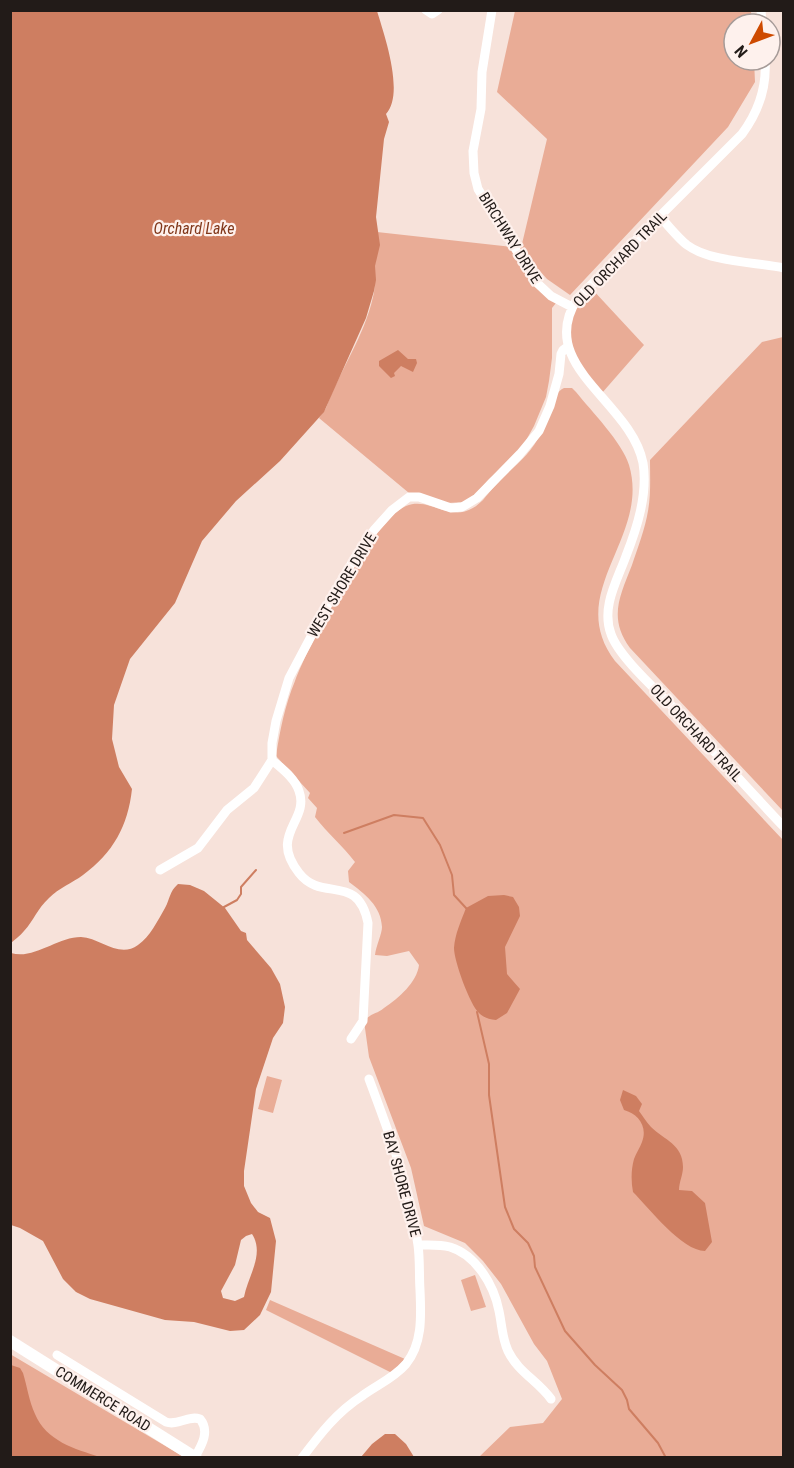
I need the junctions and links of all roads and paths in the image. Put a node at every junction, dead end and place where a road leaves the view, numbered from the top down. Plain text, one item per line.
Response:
1 (426, 10) edge
2 (438, 10) edge
3 (492, 10) edge
4 (766, 72) edge
5 (660, 217) junction
6 (783, 267) edge
7 (572, 308) junction
8 (567, 347) junction
9 (579, 368) junction
10 (559, 374) junction
11 (272, 760) junction
12 (783, 827) edge
13 (160, 870) dead end
14 (351, 1039) dead end
15 (369, 1079) dead end
16 (418, 1245) junction
17 (10, 1341) edge
18 (57, 1355) dead end
19 (551, 1399) dead end
20 (194, 1456) edge
21 (302, 1458) edge

1 - 2 street
3 - 7 street, BIRCHWAY DRIVE
4 - 5 street, OLD ORCHARD TRAIL
5 - 6 street
5 - 7 street, OLD ORCHARD TRAIL
7 - 8 street, OLD ORCHARD TRAIL
8 - 9 street, OLD ORCHARD TRAIL
8 - 10 street, WEST SHORE DRIVE
9 - 10 street
9 - 12 street, OLD ORCHARD TRAIL
10 - 11 street, WEST SHORE DRIVE
11 - 13 street, WEST SHORE DRIVE
11 - 14 street
15 - 16 street, BAY SHORE DRIVE
16 - 19 street
16 - 21 street, BAY SHORE DRIVE
17 - 20 main road, COMMERCE ROAD
18 - 20 street

